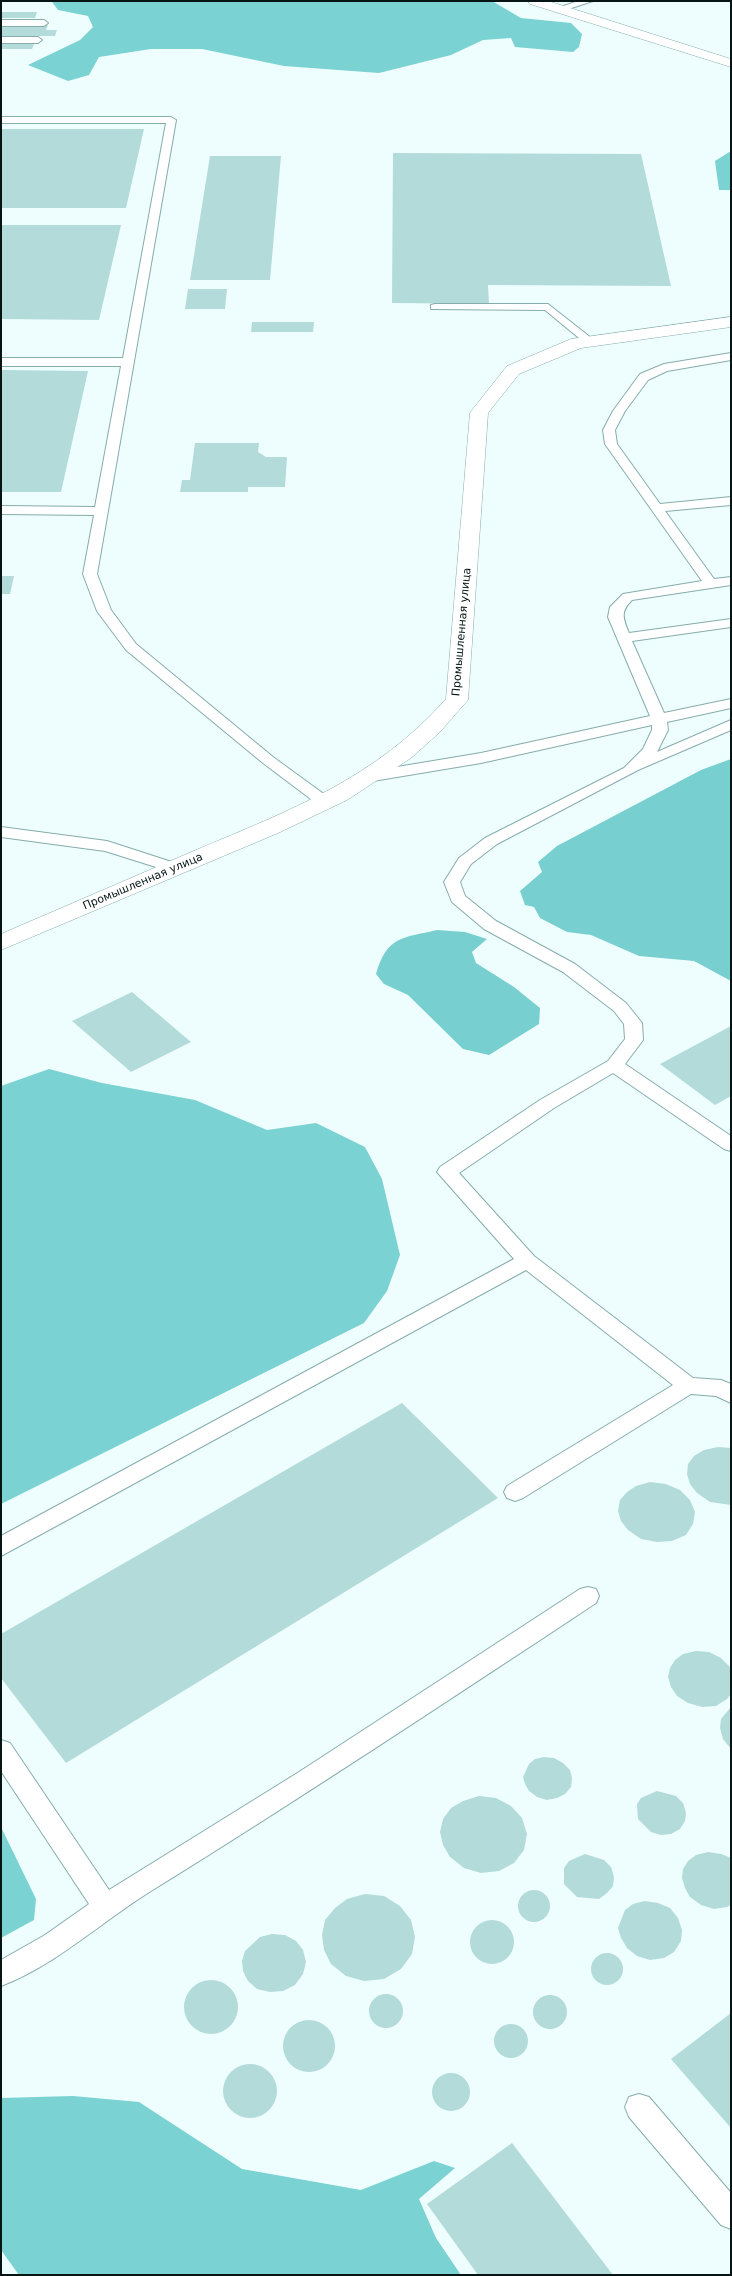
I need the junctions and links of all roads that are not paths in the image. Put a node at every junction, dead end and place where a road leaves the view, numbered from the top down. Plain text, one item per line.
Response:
1 (534, 1) edge
2 (589, 1) edge
3 (559, 9) junction
4 (1, 23) edge
5 (44, 23) dead end
6 (1, 40) edge
7 (38, 40) dead end
8 (731, 63) edge
9 (1, 120) edge
10 (435, 307) dead end
11 (731, 322) edge
12 (589, 341) junction
13 (731, 356) edge
14 (1, 362) edge
15 (127, 362) junction
16 (731, 501) edge
17 (656, 508) junction
18 (1, 510) edge
19 (100, 510) junction
20 (731, 581) edge
21 (710, 583) junction
22 (731, 623) edge
23 (625, 638) junction
24 (731, 703) edge
25 (660, 720) junction
26 (731, 724) edge
27 (629, 771) junction
28 (367, 777) junction
29 (326, 803) junction
30 (1, 832) edge
31 (175, 868) junction
32 (1, 943) edge
33 (614, 1065) junction
34 (731, 1145) edge
35 (526, 1261) junction
36 (688, 1386) junction
37 (731, 1395) edge
38 (515, 1492) dead end
39 (1, 1548) edge
40 (588, 1596) dead end
41 (1, 1750) edge
42 (105, 1906) junction
43 (1, 1974) edge
44 (639, 2107) dead end
45 (731, 2215) edge

1 - 3 street
2 - 3 lane
3 - 8 street
4 - 5 lane
6 - 7 lane
9 - 15 lane
10 - 12 lane
11 - 12 street, Промышленная улица
12 - 28 street, Промышленная улица
13 - 17 lane
14 - 15 lane
15 - 19 lane
16 - 17 lane
17 - 21 lane
18 - 19 lane
19 - 29 lane
20 - 21 lane
21 - 23 lane
22 - 23 lane
23 - 25 lane
24 - 25 lane
25 - 27 lane
25 - 28 lane
26 - 27 lane
27 - 33 lane
28 - 29 street, Промышленная улица
29 - 31 street, Промышленная улица
30 - 31 lane
31 - 32 street, Промышленная улица
33 - 34 lane
33 - 35 lane
35 - 36 lane
35 - 39 lane
36 - 37 lane
36 - 38 lane
40 - 42 lane
41 - 42 lane
42 - 43 lane
44 - 45 lane

